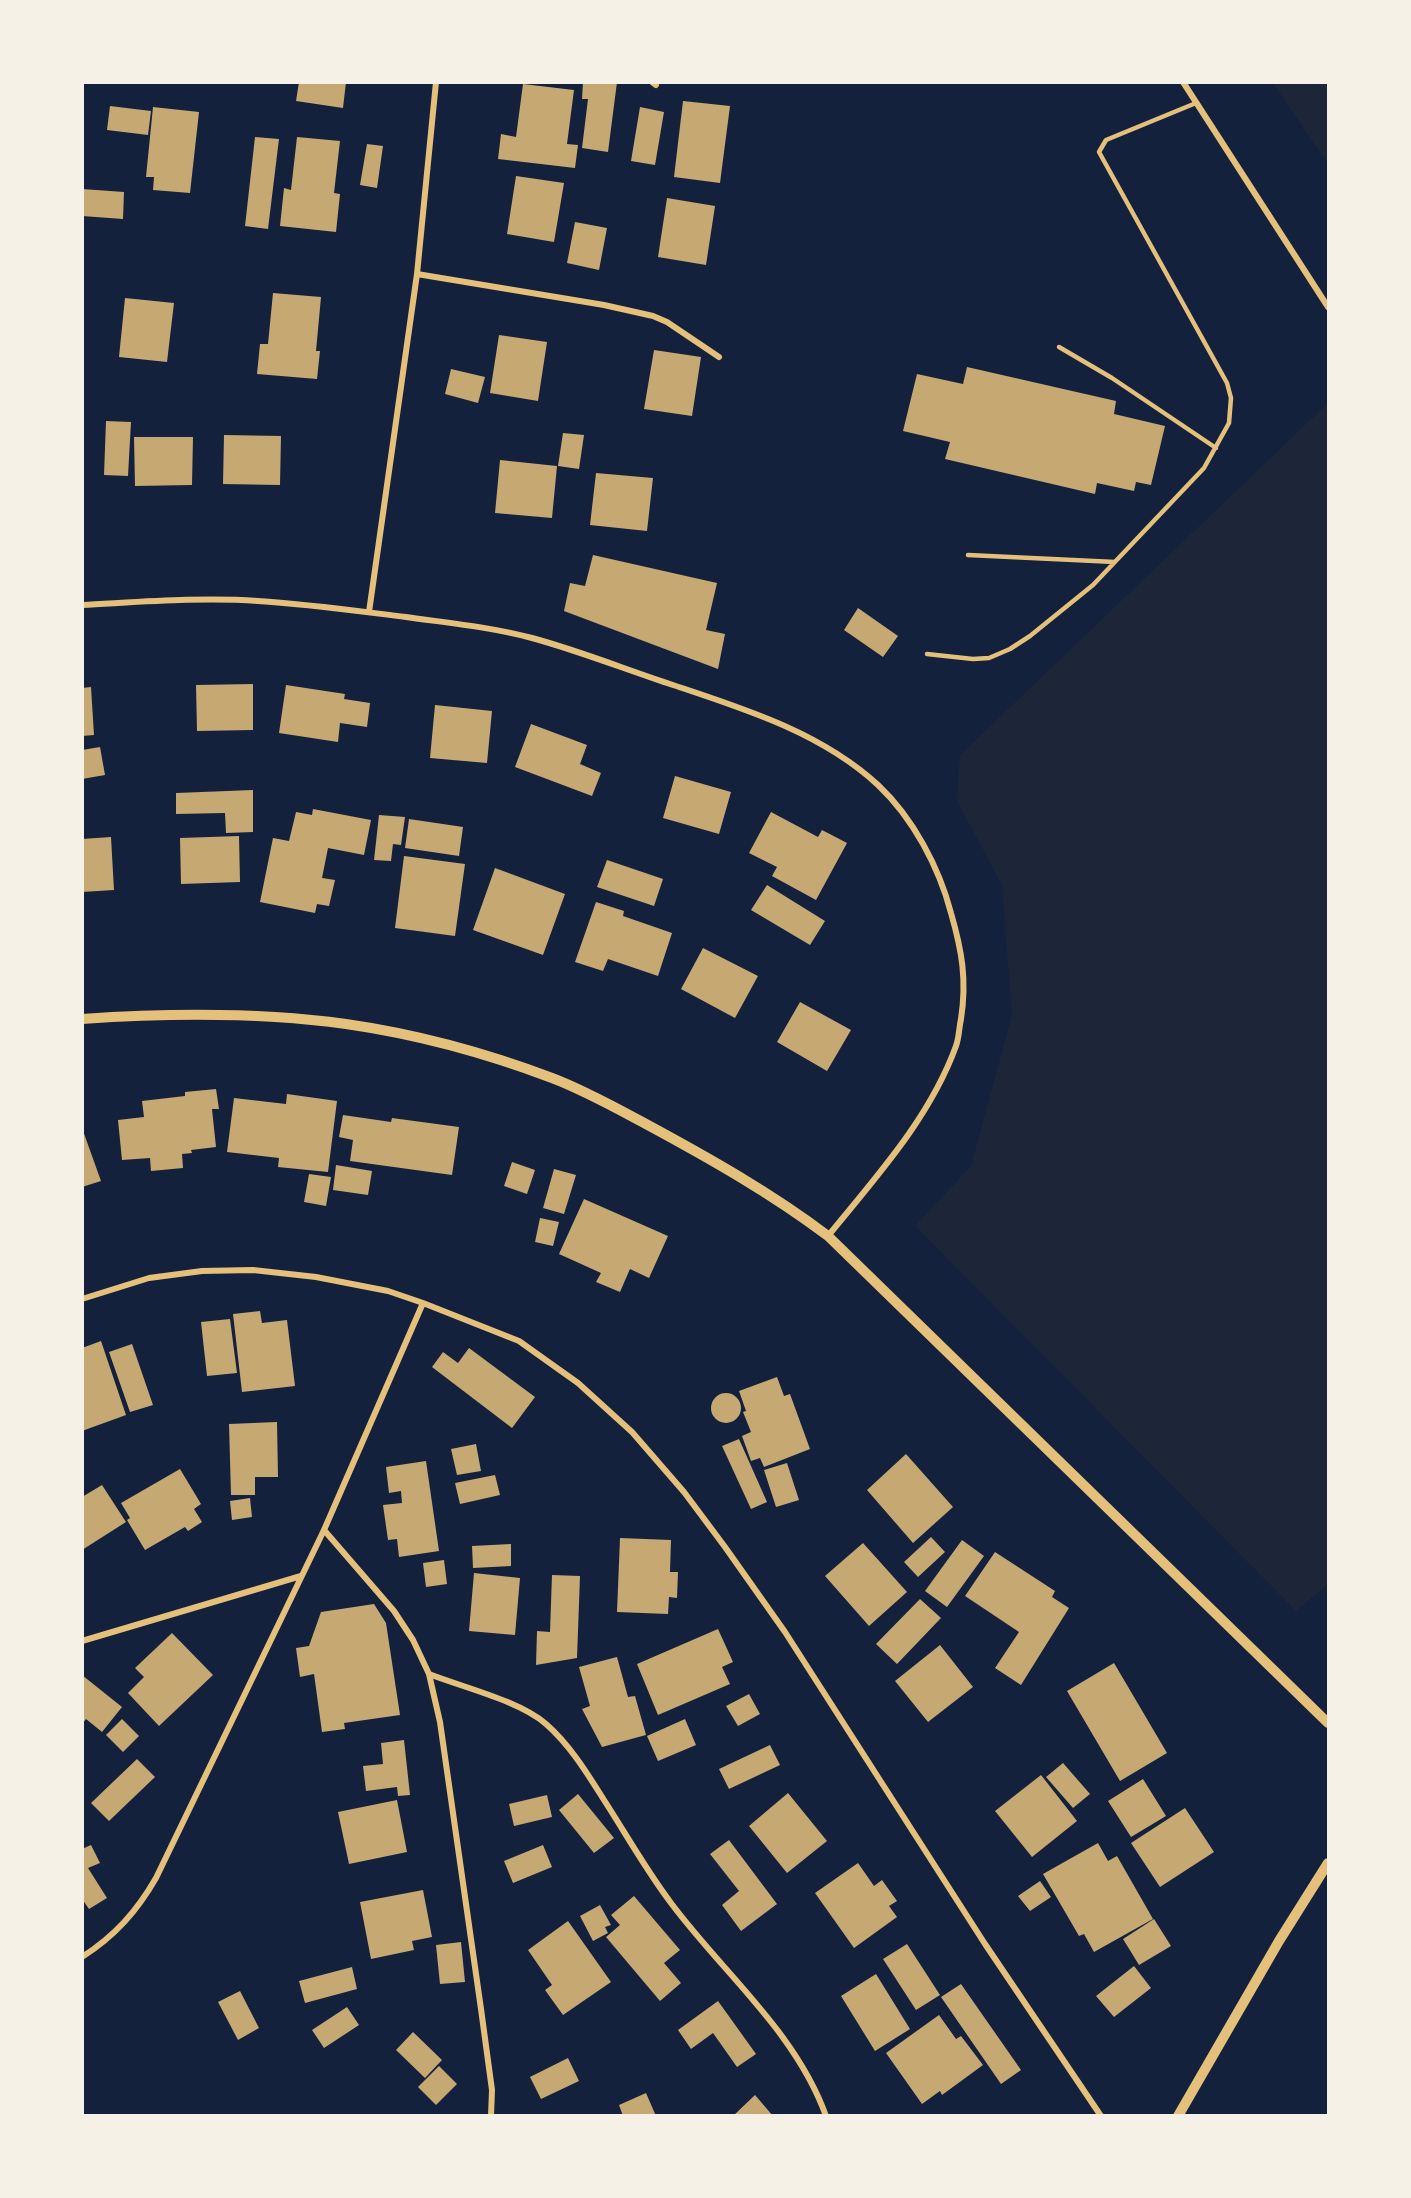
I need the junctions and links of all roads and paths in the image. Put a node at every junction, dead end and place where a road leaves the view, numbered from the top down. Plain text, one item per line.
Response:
1 (436, 82) edge
2 (1183, 82) edge
3 (1196, 103) junction
4 (417, 274) junction
5 (1329, 307) edge
6 (1059, 347) dead end
7 (719, 357) dead end
8 (1216, 448) junction
9 (968, 555) dead end
10 (1114, 562) junction
11 (82, 605) edge
12 (369, 612) junction
13 (927, 654) dead end
14 (82, 1019) edge
15 (828, 1236) junction
16 (82, 1299) edge
17 (423, 1303) junction
18 (324, 1530) junction
19 (301, 1576) junction
20 (82, 1641) edge
21 (429, 1674) junction
22 (1329, 1723) edge
23 (1329, 1863) edge
24 (82, 1957) edge
25 (1182, 2114) edge
26 (491, 2115) edge
27 (826, 2115) edge
28 (1101, 2115) edge

1 - 4 street
2 - 3 street
3 - 5 street
3 - 8 lane
4 - 7 street
4 - 12 street
6 - 8 lane
8 - 10 lane
9 - 10 lane
10 - 13 lane
11 - 12 street
12 - 15 street
14 - 15 street
15 - 22 street
16 - 17 street
17 - 18 street
17 - 28 street
18 - 19 street
18 - 21 street
19 - 20 street
19 - 24 street
21 - 26 street
21 - 27 street
23 - 25 street

